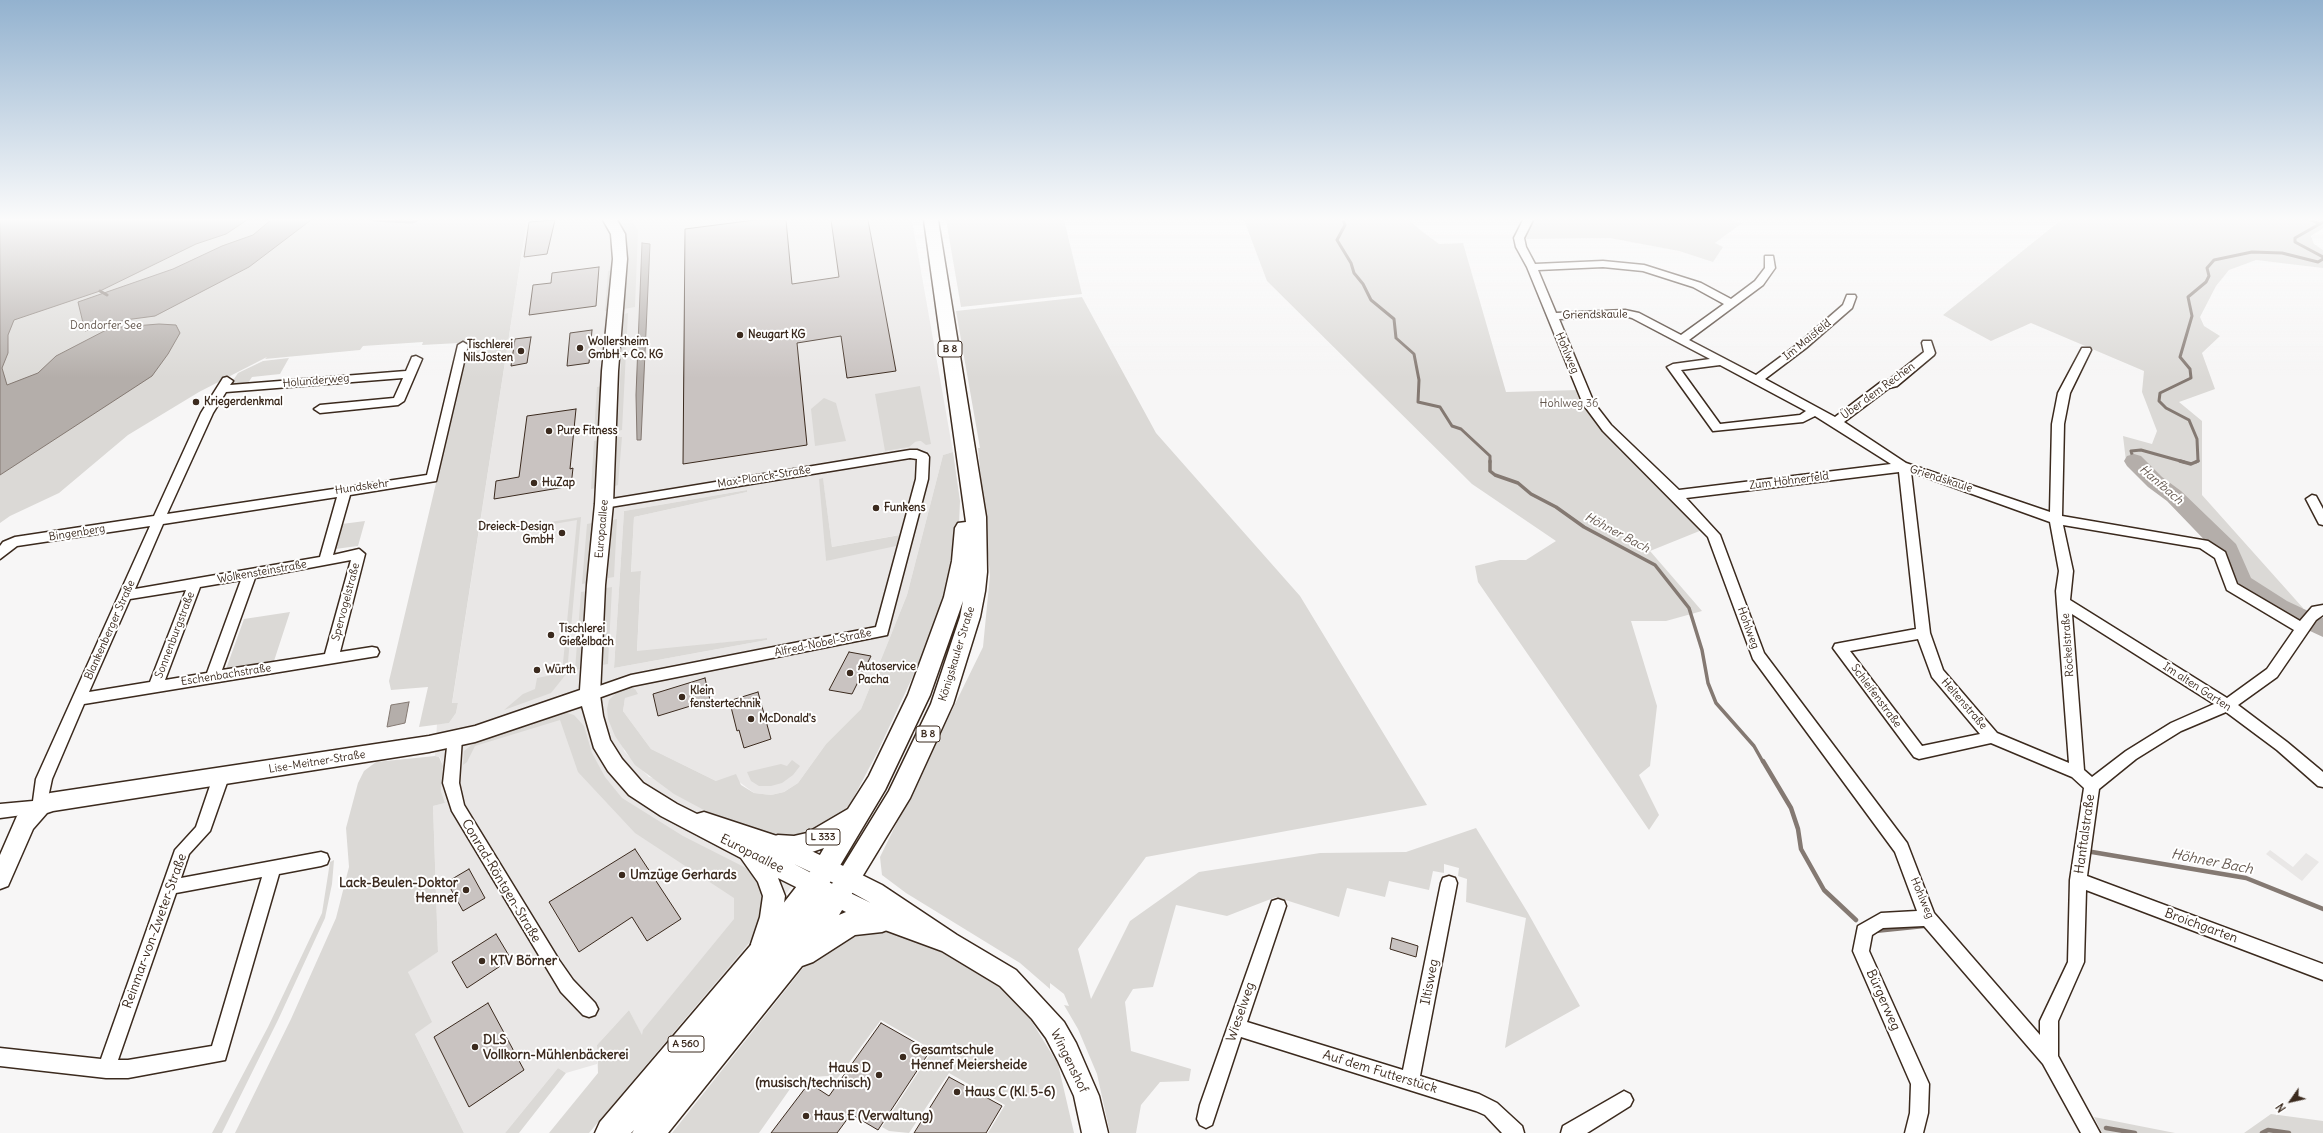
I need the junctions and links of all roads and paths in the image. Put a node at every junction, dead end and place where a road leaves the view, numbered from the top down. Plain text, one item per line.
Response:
1 (619, 273) edge
2 (939, 273) edge
3 (1534, 273) edge
4 (1659, 273) edge
5 (1766, 273) edge
6 (1851, 297) dead end
7 (1731, 304) junction
8 (1551, 316) junction
9 (1683, 339) junction
10 (1927, 343) dead end
11 (463, 345) dead end
12 (2086, 350) dead end
13 (416, 359) dead end
14 (1723, 360) junction
15 (410, 374) junction
16 (1758, 379) junction
17 (224, 385) joint
18 (320, 409) dead end
19 (1815, 410) junction
20 (1836, 422) junction
21 (923, 457) joint
22 (1902, 467) junction
23 (968, 478) junction
24 (345, 490) junction
25 (1676, 495) junction
26 (2318, 501) edge
27 (604, 504) junction
28 (2056, 519) junction
29 (158, 520) junction
30 (2323, 521) edge
31 (0, 554) edge
32 (325, 561) junction
33 (250, 574) junction
34 (195, 584) junction
35 (126, 595) junction
36 (2064, 603) junction
37 (2311, 620) edge
38 (1923, 633) junction
39 (372, 652) dead end
40 (331, 659) junction
41 (213, 677) junction
42 (155, 687) junction
43 (590, 695) junction
44 (79, 699) junction
45 (2227, 706) junction
46 (1992, 737) junction
47 (455, 738) junction
48 (2077, 773) junction
49 (221, 777) junction
50 (2323, 781) edge
51 (2092, 786) junction
52 (40, 807) junction
53 (0, 810) edge
54 (669, 810) junction
55 (862, 811) junction
56 (778, 846) junction
57 (748, 852) junction
58 (321, 859) dead end
59 (273, 868) junction
60 (0, 879) edge
61 (2078, 880) junction
62 (831, 883) junction
63 (1449, 883) dead end
64 (171, 887) junction
65 (1278, 906) dead end
66 (1928, 918) junction
67 (882, 919) junction
68 (949, 943) junction
69 (773, 960) junction
70 (2323, 972) edge
71 (589, 1009) dead end
72 (1236, 1027) junction
73 (0, 1057) edge
74 (2049, 1058) junction
75 (106, 1069) junction
76 (1410, 1081) junction
77 (1624, 1100) dead end
78 (1206, 1119) dead end
79 (611, 1133) edge
80 (648, 1133) edge
81 (1095, 1133) edge
82 (1515, 1133) edge
83 (1570, 1133) edge
84 (1914, 1133) edge
85 (2091, 1133) edge

1 - 27 main road, Europaallee / L 333
2 - 23 main road, Königskauler Straße / B 8
3 - 8 street, Hohlweg
4 - 7 street
5 - 7 street
6 - 16 street, Im Maisfeld
7 - 9 street
8 - 9 street, Griendskaule
8 - 25 street, Hohlweg
9 - 14 street, Griendskaule
10 - 20 street, Über dem Rechen
11 - 24 street, Hundskehr
12 - 28 street, Röckelstraße
13 - 15 street
14 - 16 street, Griendskaule
14 - 19 street
15 - 17 street, Holunderweg
15 - 18 street
16 - 19 street, Griendskaule
17 - 29 street, Blankenberger Straße
19 - 20 street, Griendskaule
20 - 22 street, Griendskaule
21 - 27 street, Max-Planck-Straße
21 - 43 street, Alfred-Nobel-Straße
22 - 25 street, Zum Höhnerfeld
22 - 28 street, Griendskaule
22 - 38 street, Heltenstraße
23 - 55 main road, Königskauler Straße / B 8
23 - 62 main road, Königskauler Straße / B 8
24 - 29 street, Hundskehr
24 - 32 street
25 - 66 street, Hohlweg
26 - 30 street
27 - 43 main road, Europaallee / L 333
28 - 36 street, Röckelstraße
28 - 37 street, Hanftalstraße
29 - 31 street, Bingenberg
29 - 35 street, Blankenberger Straße
32 - 33 street, Wolkensteinstraße
32 - 40 street, Spervogelstraße
33 - 34 street, Wolkensteinstraße
33 - 41 street
34 - 35 street, Wolkensteinstraße
34 - 42 street, Sonnenburgstraße
35 - 44 street, Blankenberger Straße
36 - 45 street, Im alten Garten
36 - 48 street, Röckelstraße
37 - 45 street, Hanftalstraße
38 - 46 street, Heltenstraße
38 - 46 street, Schleifenstraße
39 - 40 street, Eschenbachstraße
40 - 41 street, Eschenbachstraße
41 - 42 street, Eschenbachstraße
42 - 44 street, Eschenbachstraße
43 - 47 main road, Lise-Meitner-Straße
43 - 54 main road, Europaallee / L 333
44 - 52 street, Blankenberger Straße
45 - 50 street, Im alten Garten
45 - 51 street, Hanftalstraße
46 - 48 street, Heltenstraße
47 - 49 main road, Lise-Meitner-Straße
47 - 71 street, Conrad-Röntgen-Straße
48 - 51 street, Heltenstraße
49 - 52 main road, Lise-Meitner-Straße
49 - 64 street, Reinmar-von-Zweter-Straße
51 - 61 street, Hanftalstraße
52 - 53 street
52 - 60 main road
54 - 56 main road, Europaallee / L 333
54 - 57 main road, Europaallee / L 333
55 - 56 main road, L 333
55 - 62 main road, B 8
56 - 62 main road, Europaallee / L 333
57 - 62 main road, Europaallee / L 333
57 - 69 main road
58 - 59 street
59 - 64 street
59 - 75 street
61 - 70 street, Broichgarten
61 - 74 street, Hanftalstraße
62 - 67 main road, Wingenshof
62 - 68 main road, Wingenshof
62 - 69 highway, A 560
63 - 76 street, Iltisweg
64 - 75 street, Reinmar-von-Zweter-Straße
65 - 72 street, Wieselweg
66 - 74 street, Hohlweg
66 - 84 street, Bürgerweg
67 - 68 main road, Wingenshof
67 - 69 highway
68 - 81 main road, Wingenshof
69 - 79 highway, A 560
69 - 80 highway, A 560
72 - 76 street, Auf dem Futterstück
72 - 78 street, Wieselweg
73 - 75 street
74 - 85 street, Hanftalstraße
76 - 82 street, Auf dem Futterstück
77 - 83 street

